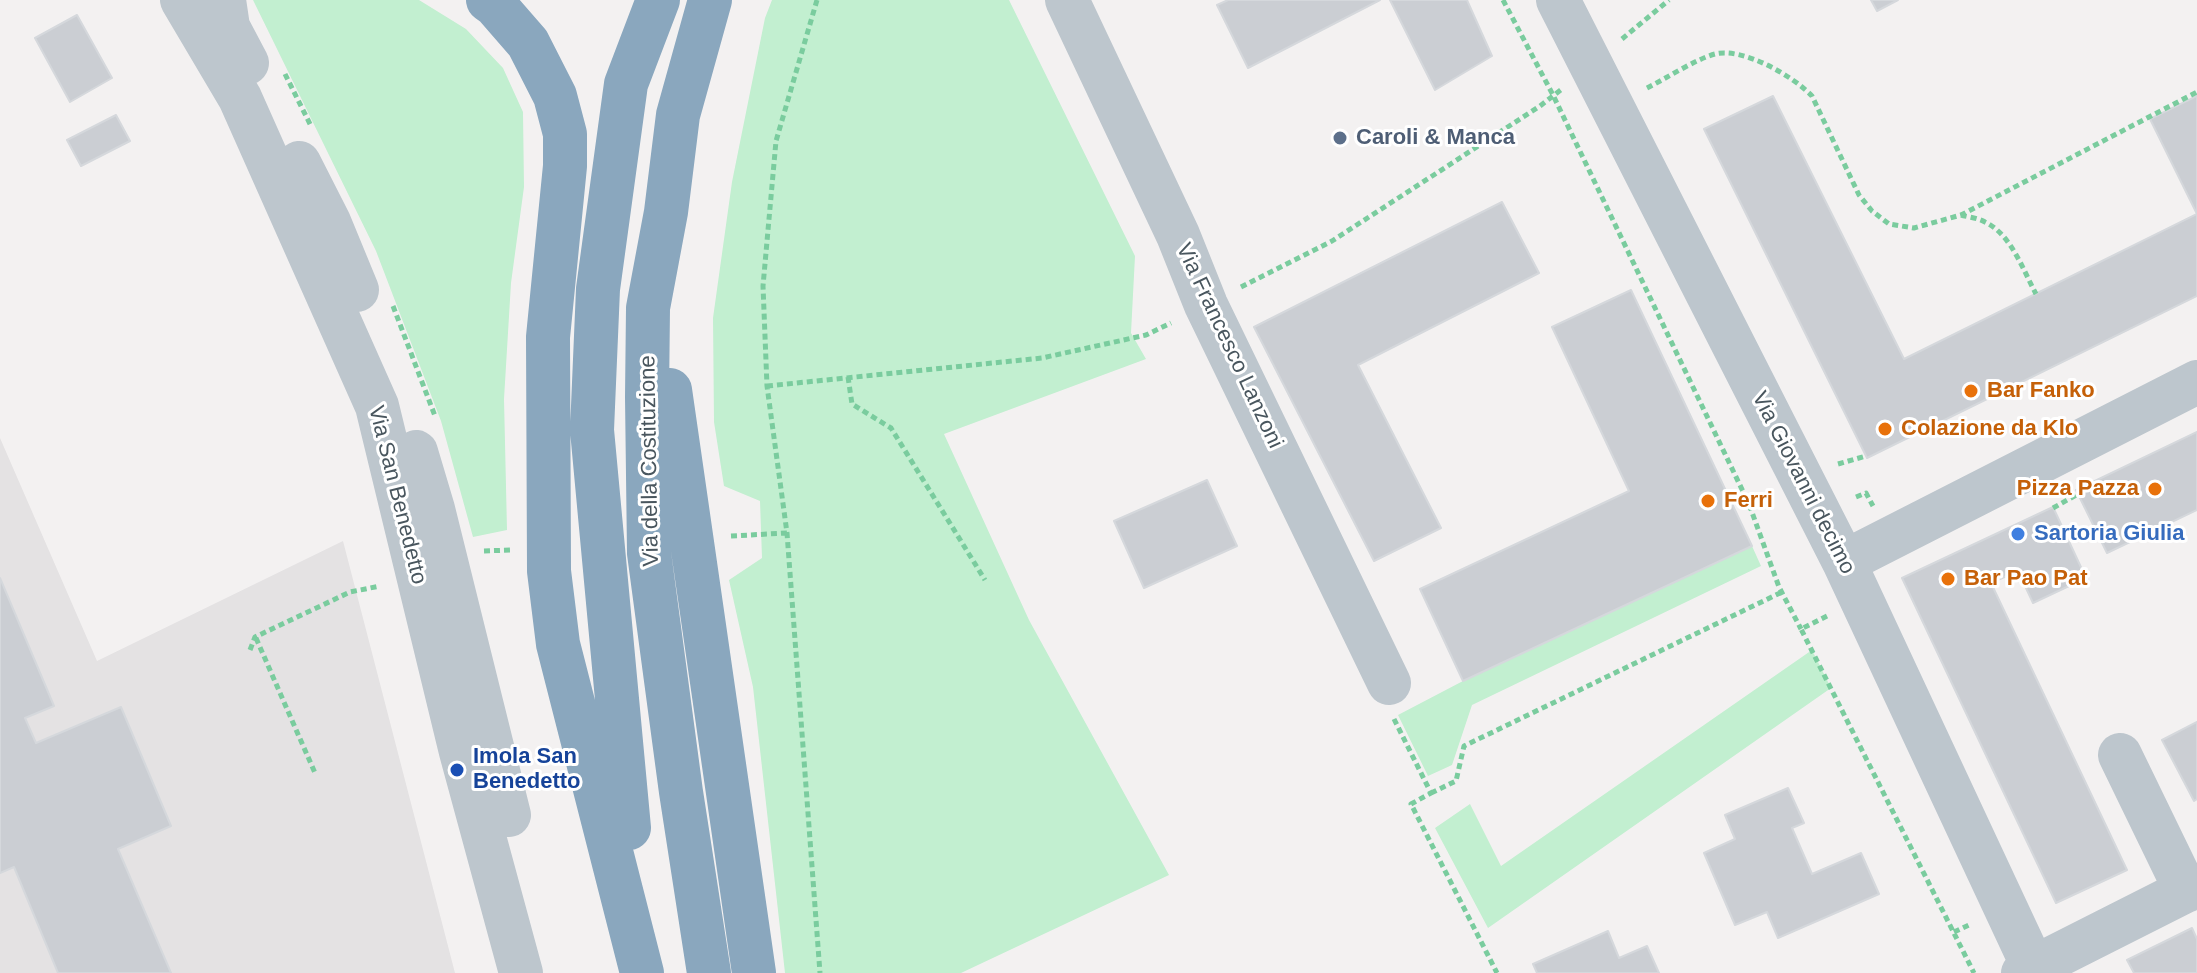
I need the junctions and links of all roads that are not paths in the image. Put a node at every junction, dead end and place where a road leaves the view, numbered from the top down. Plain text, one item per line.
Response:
1 (182, 0) edge
2 (224, 0) edge
3 (488, 0) edge
4 (658, 0) edge
5 (710, 0) edge
6 (1558, 0) edge
7 (1075, 2) edge
8 (666, 212) junction
9 (2197, 382) edge
10 (1852, 580) junction
11 (1389, 683) road end
12 (2118, 750) dead end
13 (2192, 888) edge
14 (2031, 971) edge
15 (521, 973) edge
16 (548, 973) edge
17 (642, 973) edge
18 (709, 973) edge
19 (754, 973) edge

1 - 15 street, Via San Benedetto
2 - 16 street, Via San Benedetto
3 - 17 highway
4 - 17 highway
5 - 8 highway, Via della Costituzione
6 - 10 street, Via Giovanni decimo
7 - 11 street, Via Francesco Lanzoni
8 - 18 highway, Via della Costituzione
8 - 19 highway
9 - 10 street
10 - 14 street, Via Giovanni decimo
12 - 13 street
13 - 14 street

